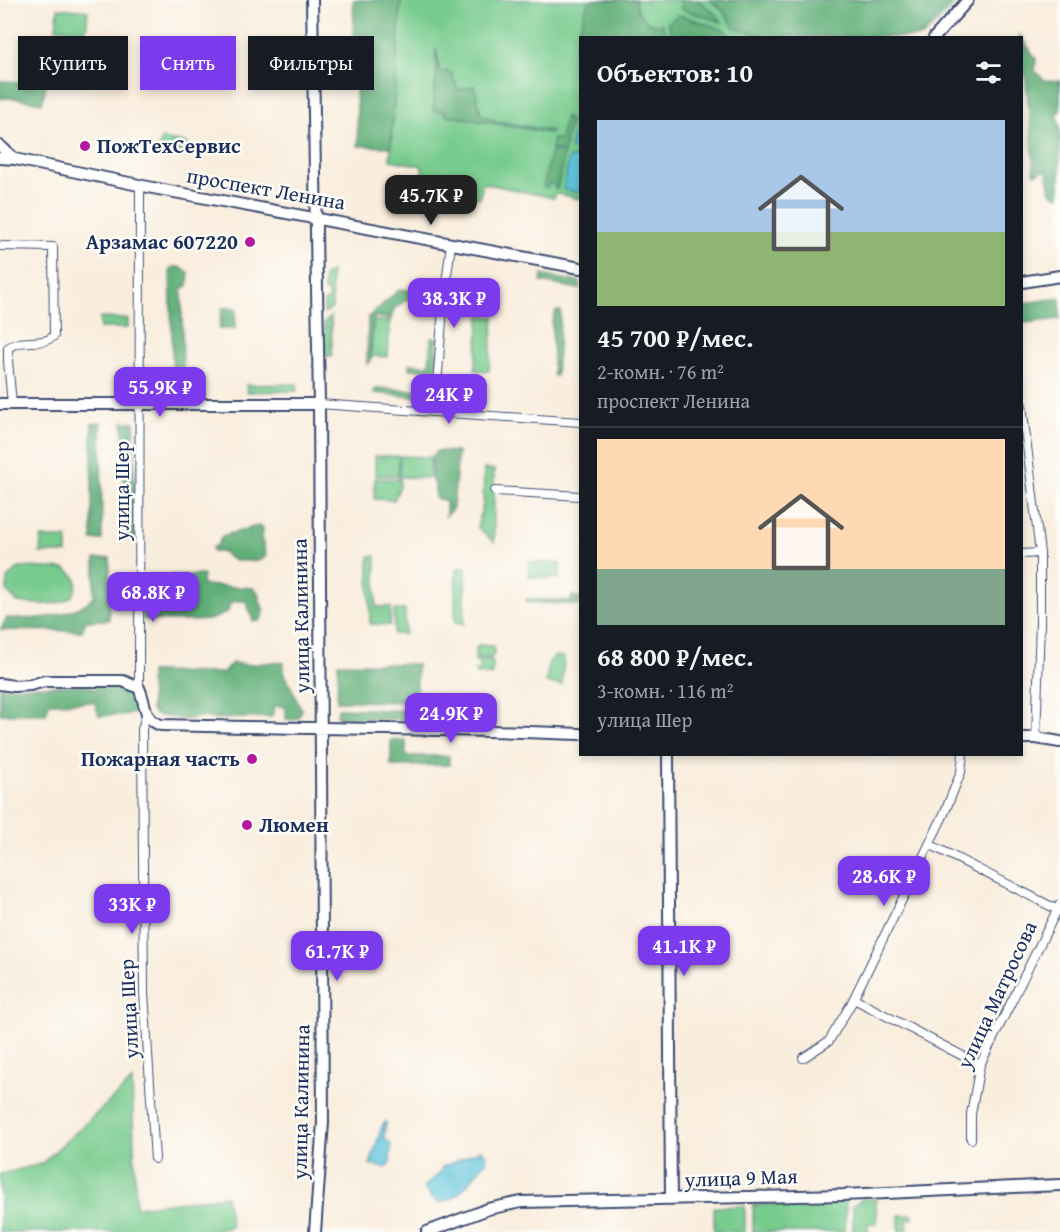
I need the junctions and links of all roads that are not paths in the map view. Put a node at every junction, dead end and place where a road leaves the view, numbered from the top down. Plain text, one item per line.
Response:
1 (312, 0) edge
2 (968, 0) edge
3 (936, 36) edge
4 (0, 146) edge
5 (0, 158) edge
6 (15, 159) junction
7 (140, 186) junction
8 (316, 218) junction
9 (451, 244) junction
10 (0, 246) edge
11 (579, 268) edge
12 (1060, 276) edge
13 (1023, 282) edge
14 (0, 404) edge
15 (12, 404) junction
16 (140, 404) junction
17 (319, 404) junction
18 (435, 412) junction
19 (1023, 413) edge
20 (579, 422) edge
21 (495, 491) dead end
22 (579, 496) edge
23 (1040, 553) junction
24 (1023, 554) edge
25 (0, 684) edge
26 (139, 688) junction
27 (146, 715) junction
28 (321, 729) junction
29 (579, 734) edge
30 (1023, 738) edge
31 (1036, 738) junction
32 (1060, 742) edge
33 (668, 756) edge
34 (963, 756) edge
35 (929, 844) junction
36 (1059, 908) edge
37 (854, 999) junction
38 (802, 1058) dead end
39 (980, 1065) junction
40 (970, 1139) dead end
41 (155, 1159) dead end
42 (1060, 1185) edge
43 (671, 1200) junction
44 (315, 1232) edge
45 (427, 1232) edge

1 - 8 street, улица Калинина
2 - 3 street
4 - 6 street
5 - 6 street, проспект Ленина
6 - 7 street, проспект Ленина
7 - 8 street, проспект Ленина
7 - 16 street, улица Шер
8 - 9 street, проспект Ленина
8 - 17 street, улица Калинина
9 - 11 street, проспект Ленина
9 - 18 street
10 - 15 street
12 - 13 street
14 - 15 street
15 - 16 street
16 - 17 street
16 - 26 street, улица Шер
17 - 18 street
17 - 28 street, улица Калинина
18 - 20 street
19 - 23 street
21 - 22 street
23 - 24 street
23 - 31 street
25 - 26 street
26 - 27 street
27 - 28 street
27 - 41 street, улица Шер
28 - 29 street
28 - 44 street, улица Калинина
30 - 31 street
31 - 32 street
33 - 43 street
34 - 35 street
35 - 36 street
35 - 37 street
36 - 39 street, улица Матросова
37 - 38 street
37 - 39 street
39 - 40 street, улица Матросова
42 - 43 street, улица 9 Мая
43 - 45 street, улица 9 Мая

